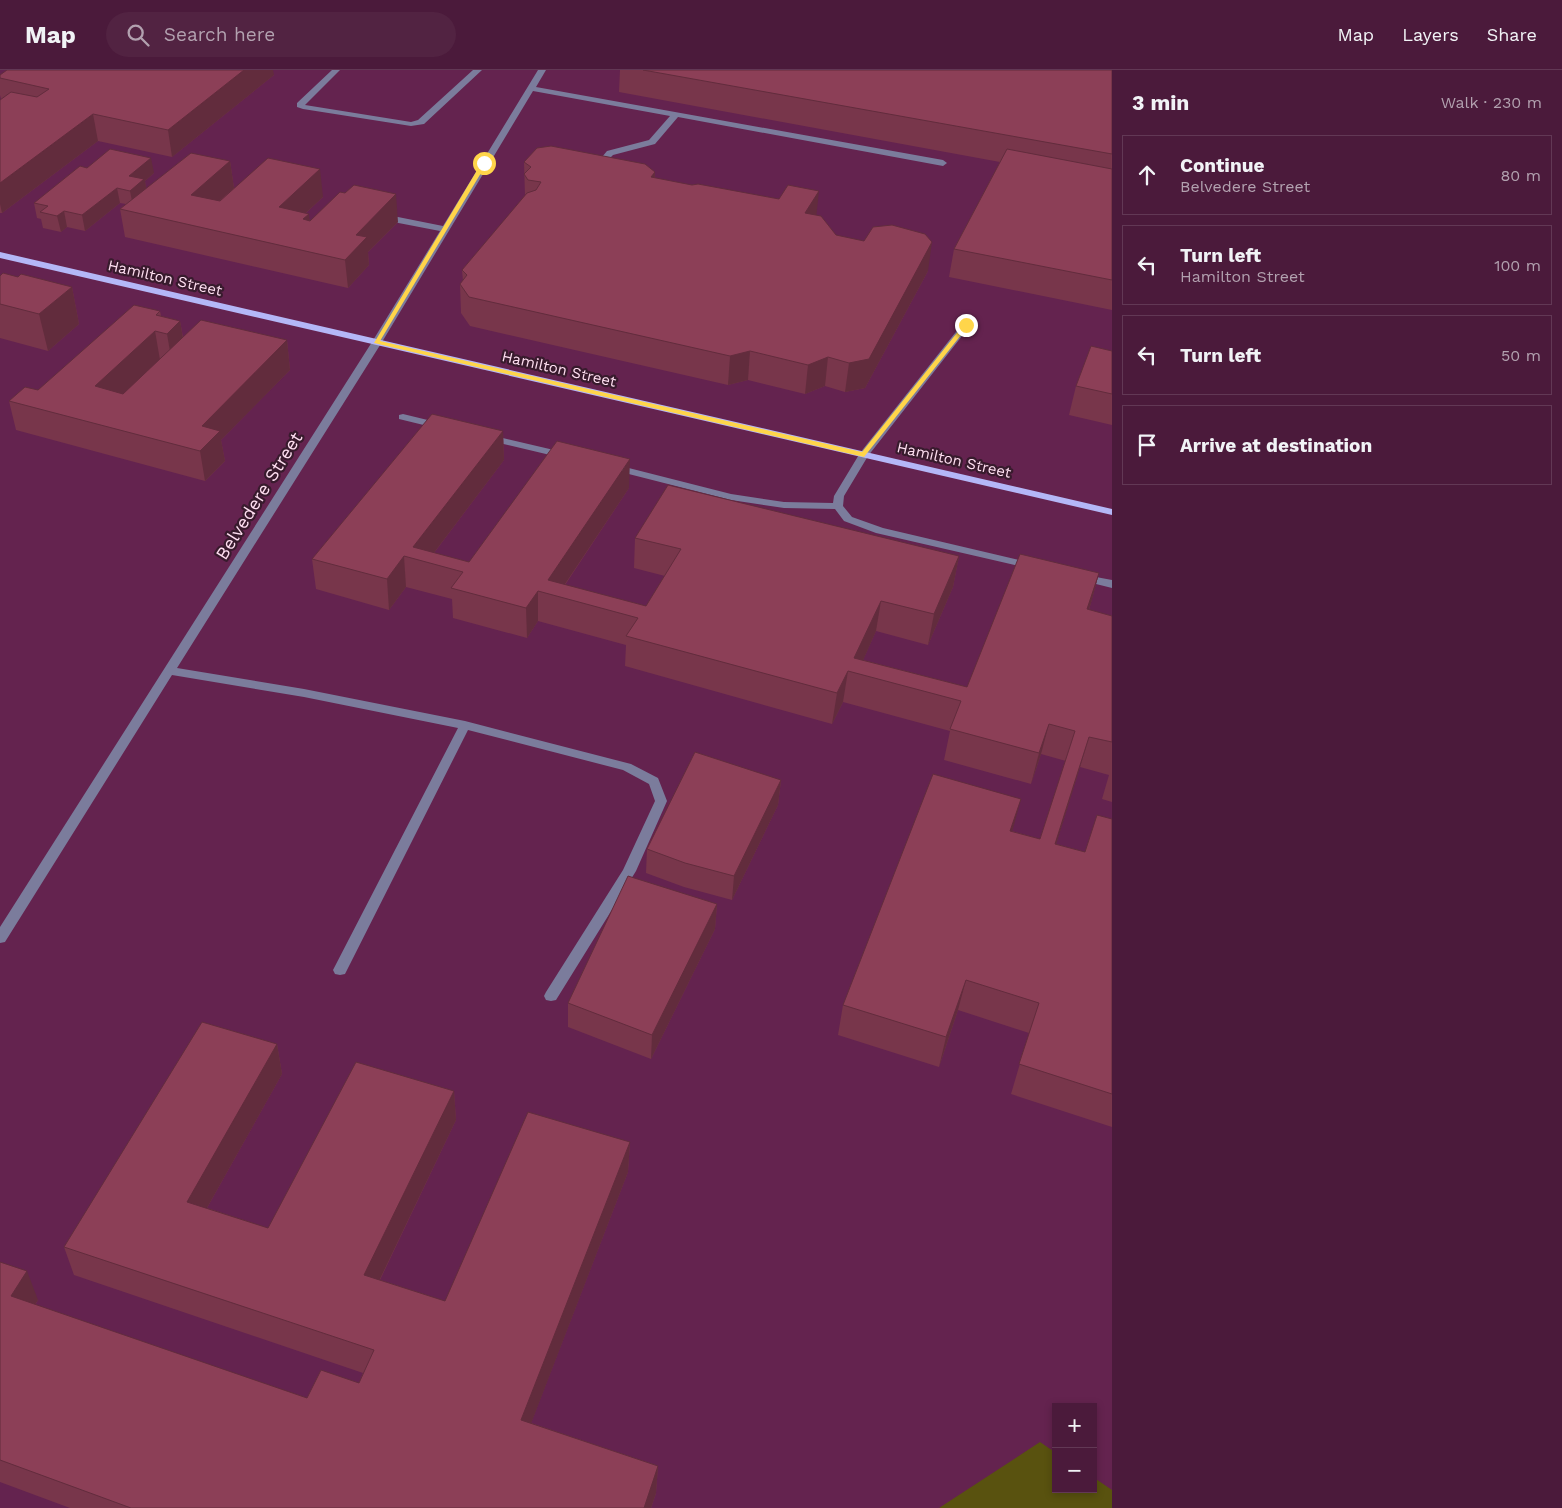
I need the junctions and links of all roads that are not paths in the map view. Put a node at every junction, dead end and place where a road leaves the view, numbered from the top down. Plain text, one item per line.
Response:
1 (336, 70) edge
2 (478, 70) edge
3 (542, 70) edge
4 (532, 88) junction
5 (675, 115) junction
6 (943, 163) dead end
7 (606, 177) edge
8 (371, 215) edge
9 (444, 229) junction
10 (0, 255) edge
11 (966, 325) dead end
12 (377, 342) junction
13 (403, 417) dead end
14 (450, 428) edge
15 (479, 435) edge
16 (864, 455) junction
17 (574, 458) edge
18 (603, 464) edge
19 (838, 506) junction
20 (1112, 512) edge
21 (1044, 568) edge
22 (1073, 575) edge
23 (1112, 584) edge
24 (169, 671) junction
25 (465, 725) junction
26 (0, 938) edge
27 (340, 970) dead end
28 (551, 996) dead end

1 - 2 street
3 - 4 street, Belvedere Street
4 - 5 street
4 - 9 street, Belvedere Street
5 - 6 street
5 - 7 street
8 - 9 street
9 - 12 street, Belvedere Street
10 - 12 main road, Hamilton Street
11 - 16 street
12 - 16 main road, Hamilton Street
12 - 24 street, Belvedere Street
13 - 14 street
15 - 17 street
16 - 19 street
16 - 20 main road, Hamilton Street
18 - 19 street
19 - 21 street
22 - 23 street
24 - 25 street
24 - 26 street, Belvedere Street
25 - 27 street
25 - 28 street

